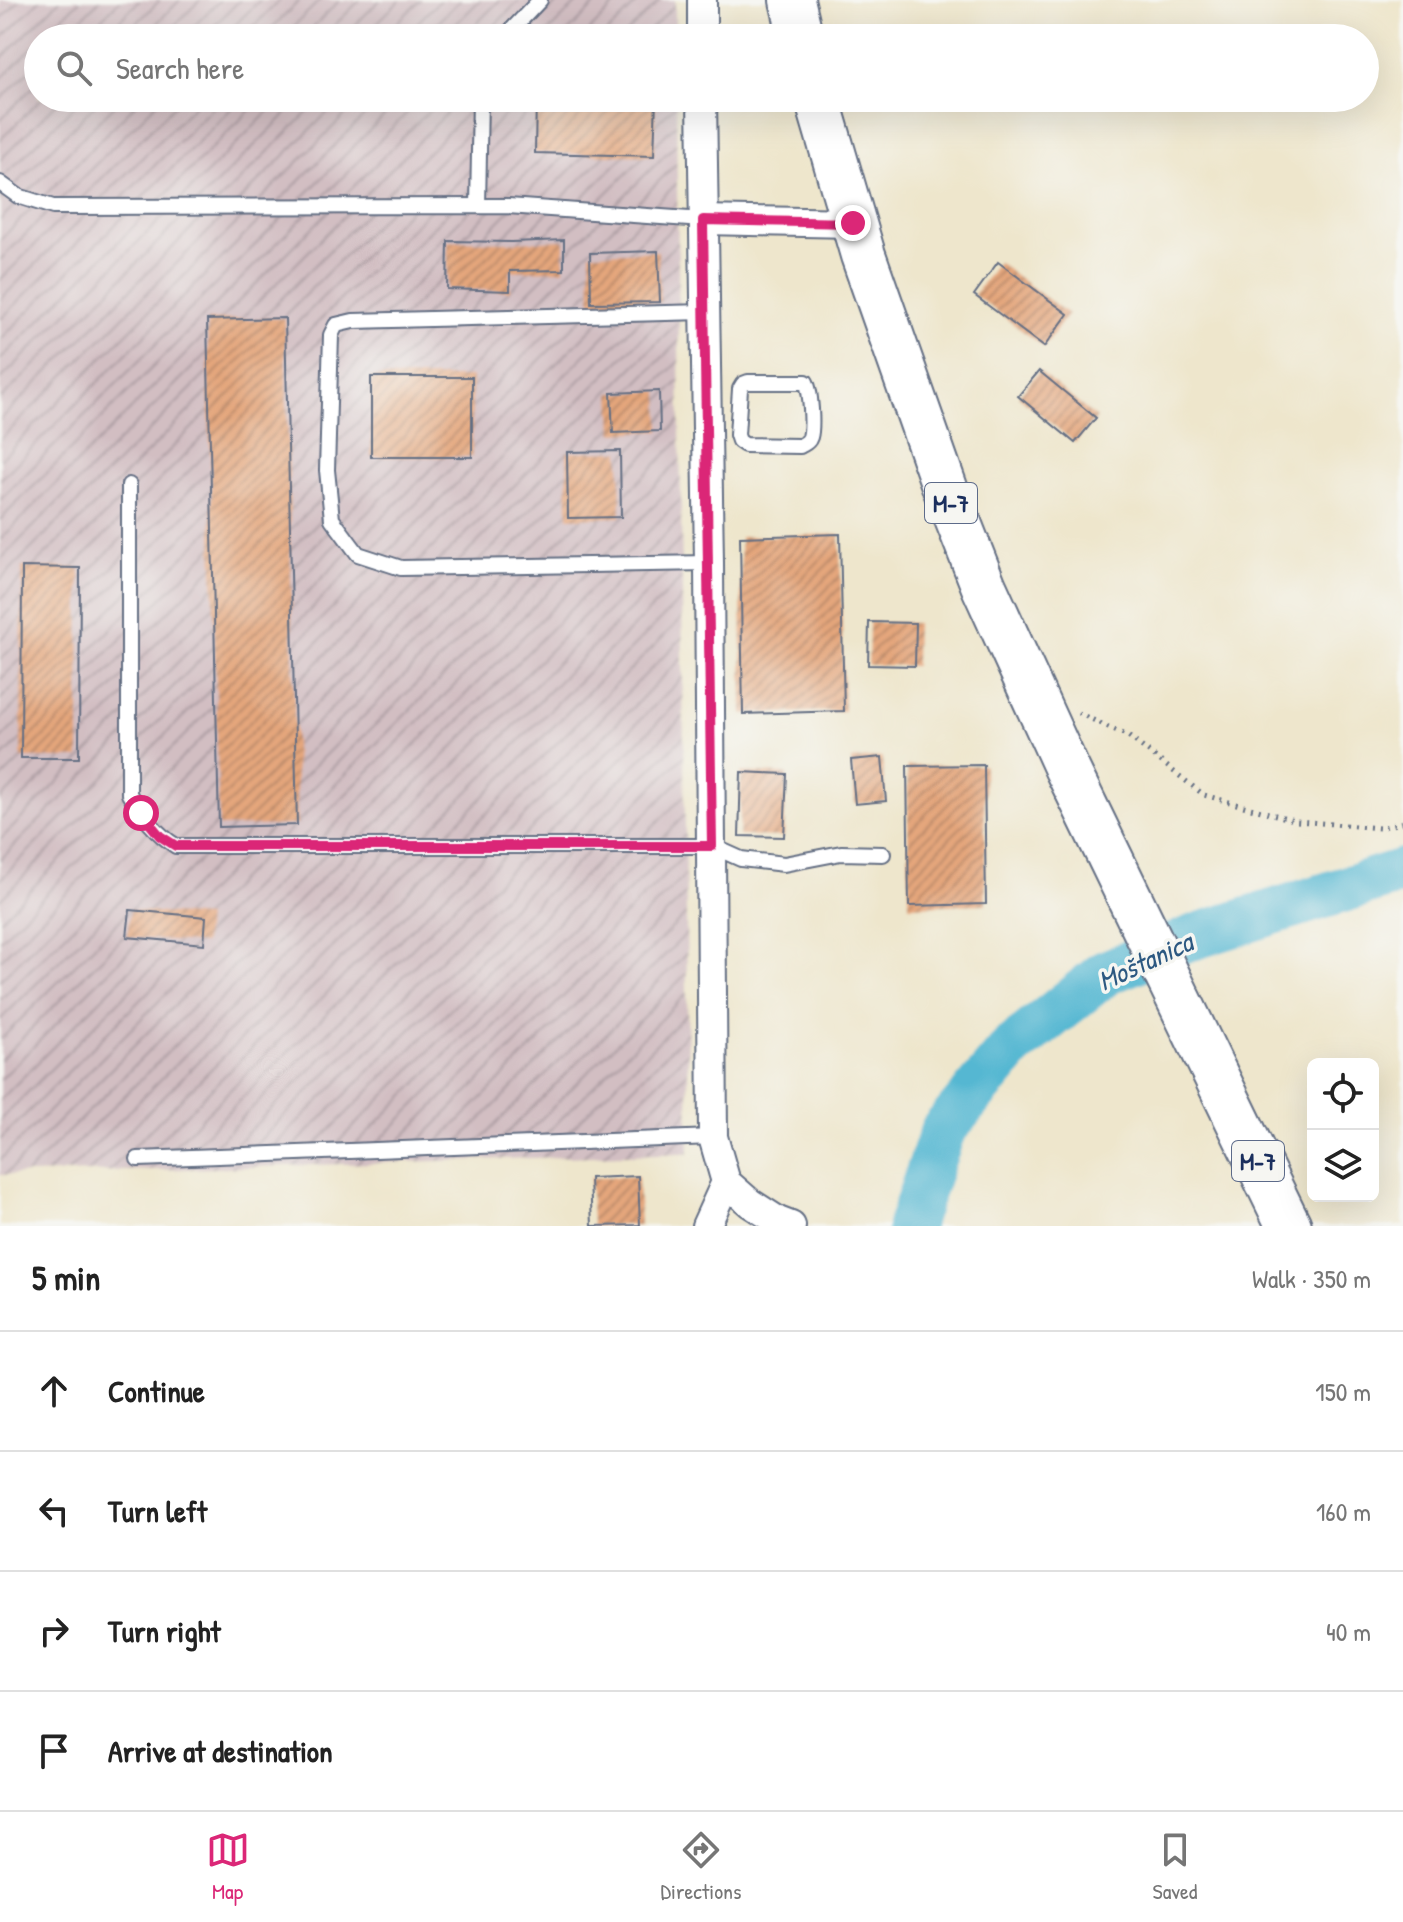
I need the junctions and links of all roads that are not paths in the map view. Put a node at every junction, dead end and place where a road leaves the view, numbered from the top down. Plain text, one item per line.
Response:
1 (540, 0) edge
2 (702, 0) edge
3 (792, 0) edge
4 (517, 24) edge
5 (702, 24) edge
6 (798, 24) edge
7 (480, 112) edge
8 (702, 112) edge
9 (821, 112) edge
10 (0, 183) edge
11 (478, 206) junction
12 (703, 220) junction
13 (853, 223) junction
14 (705, 312) junction
15 (738, 416) junction
16 (707, 417) junction
17 (129, 485) dead end
18 (709, 563) junction
19 (712, 846) junction
20 (883, 854) dead end
21 (713, 1137) junction
22 (138, 1159) dead end
23 (726, 1182) junction
24 (706, 1226) edge
25 (791, 1226) edge
26 (1289, 1226) edge

1 - 4 lane
2 - 5 street
3 - 6 main road
7 - 11 lane
8 - 12 street
9 - 13 main road, M-7
10 - 11 lane
11 - 12 lane
12 - 13 street
12 - 14 street
13 - 26 main road, M-7
14 - 16 street
14 - 18 lane
15 - 15 lane
15 - 16 lane
16 - 18 street
17 - 19 lane
18 - 19 street
19 - 20 lane
19 - 21 street
21 - 22 lane
21 - 23 street
23 - 24 street
23 - 25 street

